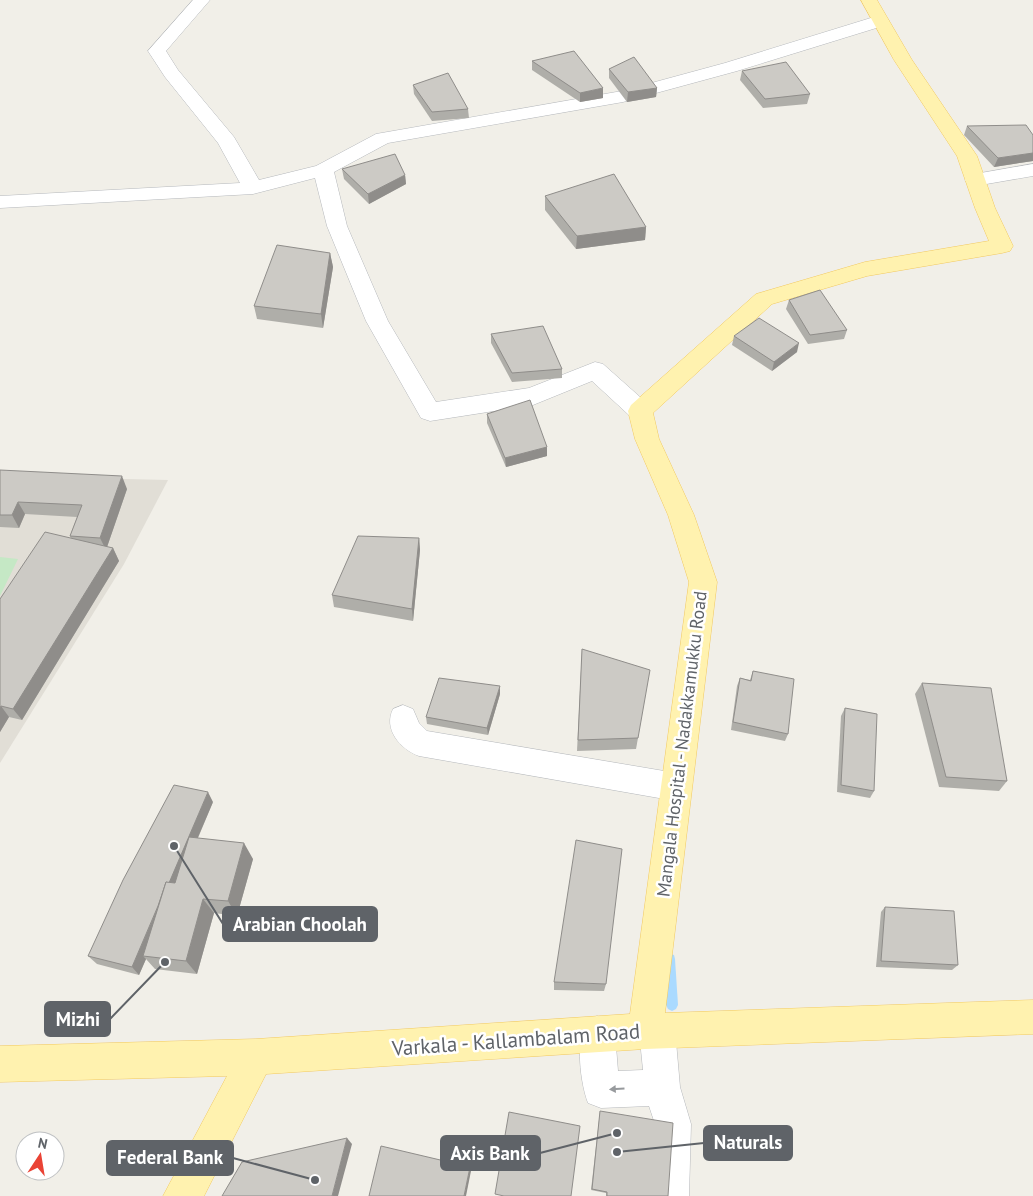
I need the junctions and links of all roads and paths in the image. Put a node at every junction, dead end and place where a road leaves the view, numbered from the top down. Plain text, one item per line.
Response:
1 (202, 0) edge
2 (871, 5) edge
3 (323, 170) junction
4 (1033, 170) edge
5 (975, 180) junction
6 (253, 188) junction
7 (0, 202) edge
8 (640, 411) junction
9 (403, 718) dead end
10 (676, 787) junction
11 (1033, 1017) edge
12 (651, 1031) junction
13 (597, 1034) junction
14 (256, 1057) junction
15 (0, 1064) edge
16 (662, 1086) junction
17 (182, 1196) edge
18 (670, 1196) edge

1 - 6 street
2 - 3 street
2 - 5 main road
3 - 6 street
3 - 8 street
4 - 5 street
5 - 8 main road
6 - 7 street
8 - 10 main road, Mangala Hospital - Nadakkamukku Road
9 - 10 street
10 - 12 main road, Mangala Hospital - Nadakkamukku Road
11 - 12 main road, Varkala - Kallambalam Road
12 - 13 main road, Varkala - Kallambalam Road
12 - 16 street
13 - 14 main road, Varkala - Kallambalam Road
16 -> 13 street
14 - 15 main road, Varkala - Kallambalam Road
14 - 17 main road
16 - 18 street

